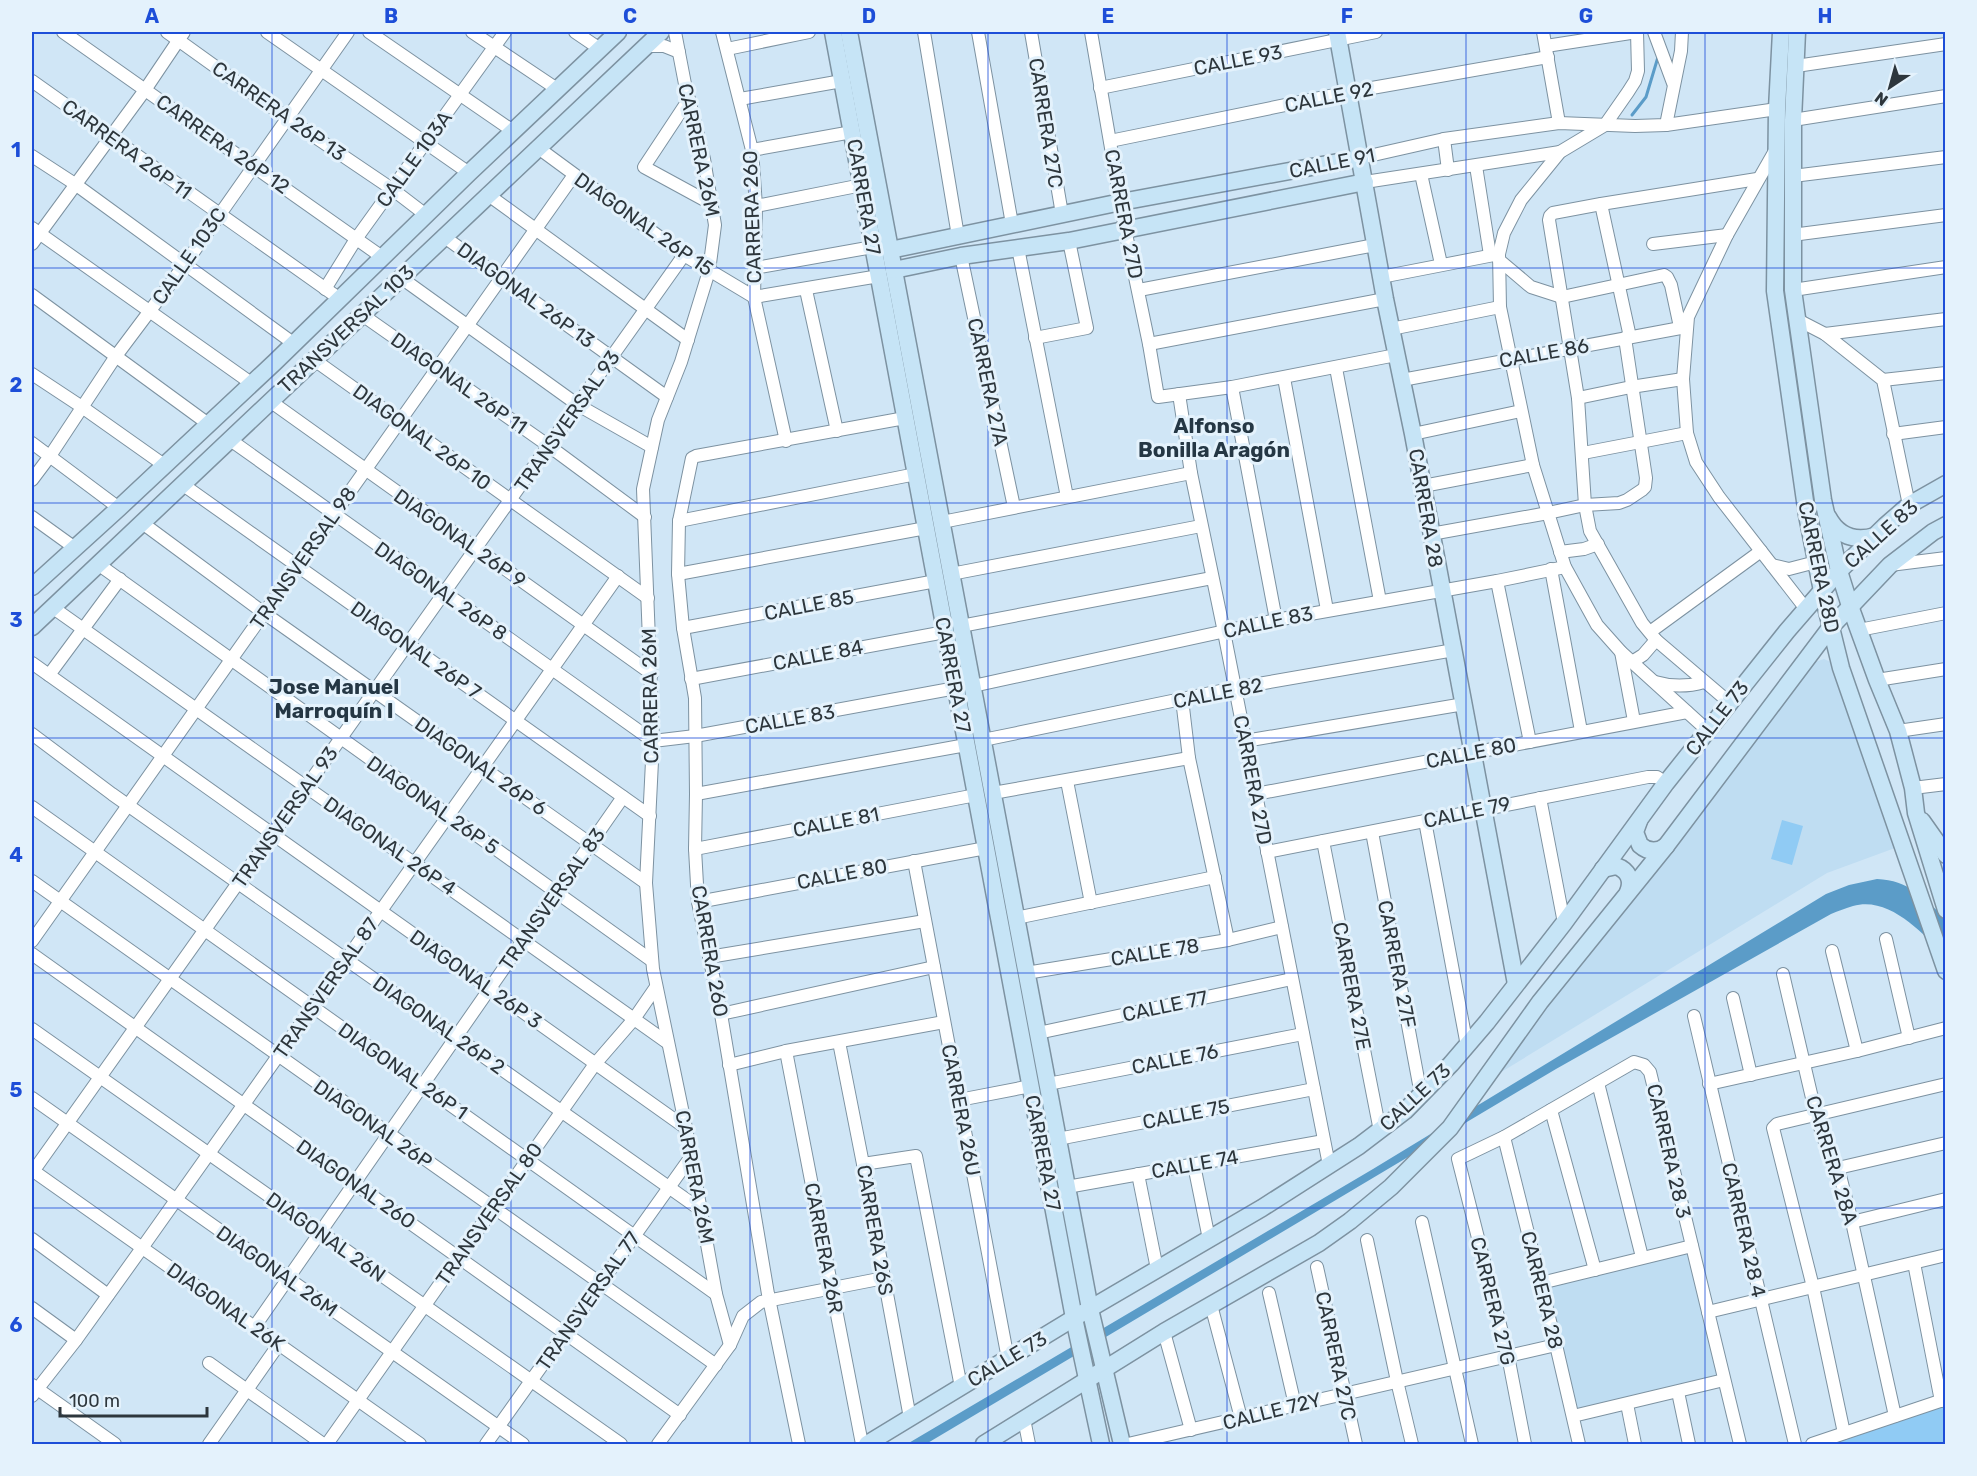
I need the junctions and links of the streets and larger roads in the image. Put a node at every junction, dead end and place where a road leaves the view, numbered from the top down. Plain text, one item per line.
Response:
1 (63, 32) edge
2 (167, 32) edge
3 (267, 32) edge
4 (348, 32) edge
5 (369, 32) edge
6 (472, 32) edge
7 (505, 32) edge
8 (575, 32) edge
9 (618, 32) edge
10 (661, 32) edge
11 (675, 32) edge
12 (722, 32) edge
13 (809, 32) edge
14 (833, 32) edge
15 (849, 32) edge
16 (924, 32) edge
17 (978, 32) edge
18 (1031, 32) edge
19 (1091, 32) edge
20 (1376, 32) edge
21 (1543, 32) edge
22 (1637, 32) edge
23 (1654, 32) edge
24 (1682, 32) edge
25 (1781, 32) edge
26 (1797, 32) edge
27 (1338, 35) edge
28 (181, 36) edge
29 (1946, 44) edge
30 (494, 46) junction
31 (646, 46) junction
32 (600, 49) junction
33 (727, 49) junction
34 (1547, 51) junction
35 (679, 52) junction
36 (1796, 66) junction
37 (322, 70) junction
38 (32, 81) edge
39 (842, 81) junction
40 (1673, 85) junction
41 (1100, 88) junction
42 (557, 89) junction
43 (145, 90) junction
44 (1349, 92) junction
45 (461, 95) junction
46 (1946, 96) edge
47 (689, 99) junction
48 (740, 99) junction
49 (1777, 109) junction
50 (287, 118) junction
51 (1793, 120) junction
52 (1559, 123) junction
53 (1605, 125) junction
54 (1666, 125) junction
55 (513, 131) junction
56 (852, 132) junction
57 (110, 136) junction
58 (1444, 139) junction
59 (1110, 141) junction
60 (425, 142) junction
61 (537, 147) junction
62 (1776, 148) junction
63 (752, 150) junction
64 (1560, 152) junction
65 (32, 156) edge
66 (1946, 157) edge
67 (1360, 158) junction
68 (252, 166) junction
69 (1476, 166) junction
70 (1448, 170) junction
71 (469, 173) junction
72 (1421, 174) junction
73 (574, 175) junction
74 (1793, 176) junction
75 (1757, 179) junction
76 (1365, 182) junction
77 (75, 184) junction
78 (862, 185) junction
79 (392, 189) junction
80 (487, 194) junction
81 (1121, 202) junction
82 (712, 204) junction
83 (1601, 204) junction
84 (756, 206) junction
85 (1062, 214) junction
86 (218, 215) junction
87 (426, 215) junction
88 (1946, 215) edge
89 (1012, 224) junction
90 (36, 230) edge
91 (534, 230) junction
92 (1125, 230) junction
93 (1727, 235) junction
94 (1792, 235) junction
95 (443, 236) junction
96 (958, 236) junction
97 (356, 239) junction
98 (1069, 240) junction
99 (32, 244) edge
100 (396, 244) junction
101 (1653, 244) dead end
102 (1375, 245) junction
103 (873, 247) junction
104 (1018, 248) junction
105 (897, 249) junction
106 (684, 255) junction
107 (961, 256) junction
108 (1496, 256) junction
109 (382, 257) junction
110 (185, 264) junction
111 (414, 264) junction
112 (1441, 264) junction
113 (1946, 267) edge
114 (755, 268) junction
115 (894, 271) junction
116 (712, 273) junction
117 (364, 275) junction
118 (400, 277) junction
119 (1381, 277) junction
120 (500, 278) junction
121 (1618, 286) junction
122 (325, 289) junction
123 (806, 290) junction
124 (1138, 290) junction
125 (1793, 290) junction
126 (384, 293) junction
127 (32, 295) edge
128 (754, 297) junction
129 (1562, 297) junction
130 (1385, 298) junction
131 (340, 299) junction
132 (1500, 307) junction
133 (646, 309) junction
134 (151, 311) junction
135 (361, 314) junction
136 (1796, 320) junction
137 (1946, 320) edge
138 (467, 326) junction
139 (1683, 327) junction
140 (1391, 328) junction
141 (1825, 334) junction
142 (1035, 338) junction
143 (1628, 338) junction
144 (688, 340) junction
145 (293, 343) junction
146 (1149, 344) junction
147 (1566, 349) junction
148 (1396, 355) junction
149 (116, 356) junction
150 (612, 357) junction
151 (1514, 358) junction
152 (313, 359) junction
153 (437, 368) junction
154 (1336, 368) junction
155 (1946, 373) edge
156 (32, 374) edge
157 (1284, 378) junction
158 (1683, 379) junction
159 (1402, 380) junction
160 (1883, 380) junction
161 (251, 383) junction
162 (1232, 387) junction
163 (1632, 387) junction
164 (1179, 394) junction
165 (668, 397) junction
166 (1578, 398) junction
167 (270, 401) junction
168 (578, 405) junction
169 (82, 407) junction
170 (1521, 411) junction
171 (905, 417) junction
172 (399, 422) junction
173 (207, 423) junction
174 (1946, 427) edge
175 (837, 431) junction
176 (1687, 433) junction
177 (1413, 434) junction
178 (1893, 434) junction
179 (229, 439) junction
180 (786, 441) junction
181 (1641, 441) junction
182 (32, 443) edge
183 (549, 446) junction
184 (652, 447) junction
185 (1582, 453) junction
186 (50, 456) junction
187 (164, 465) junction
188 (1533, 465) junction
189 (365, 470) junction
190 (1191, 473) junction
191 (916, 474) junction
192 (32, 480) edge
193 (182, 484) junction
194 (1946, 484) edge
195 (1423, 486) junction
196 (1066, 497) junction
197 (510, 500) junction
198 (1585, 505) junction
199 (1909, 505) junction
200 (1014, 507) junction
201 (119, 508) junction
202 (1826, 512) junction
203 (1548, 513) junction
204 (333, 515) junction
205 (32, 516) edge
206 (645, 517) junction
207 (679, 521) junction
208 (141, 522) junction
209 (934, 525) junction
210 (1946, 525) edge
211 (1201, 526) junction
212 (1431, 534) junction
213 (1875, 536) junction
214 (1598, 544) junction
215 (75, 548) junction
216 (476, 549) junction
217 (1761, 551) junction
218 (1560, 552) junction
219 (1946, 558) edge
220 (1816, 562) junction
221 (98, 564) junction
222 (1772, 565) junction
223 (1890, 565) junction
224 (297, 566) junction
225 (1565, 567) junction
226 (1551, 569) junction
227 (1839, 571) junction
228 (678, 574) junction
229 (618, 576) junction
230 (944, 578) junction
231 (1212, 578) junction
232 (120, 579) junction
233 (1497, 581) junction
234 (32, 588) edge
235 (1822, 591) junction
236 (1441, 592) junction
237 (444, 593) junction
238 (648, 598) junction
239 (1380, 601) junction
240 (1850, 606) junction
241 (52, 607) junction
242 (1806, 609) junction
243 (1327, 610) junction
244 (264, 613) junction
245 (1946, 613) edge
246 (1276, 620) junction
247 (583, 625) junction
248 (32, 627) edge
249 (83, 628) junction
250 (683, 628) junction
251 (1830, 628) junction
252 (953, 629) junction
253 (1859, 630) junction
254 (1224, 632) junction
255 (1653, 636) junction
256 (408, 644) junction
257 (1454, 650) junction
258 (1621, 652) junction
259 (230, 660) junction
260 (1632, 662) junction
261 (33, 667) edge
262 (1946, 669) edge
263 (552, 670) junction
264 (652, 674) junction
265 (49, 675) junction
266 (692, 679) junction
267 (1877, 680) junction
268 (1653, 682) junction
269 (1704, 682) junction
270 (964, 687) junction
271 (1235, 688) junction
272 (374, 691) junction
273 (1182, 699) junction
274 (1730, 703) junction
275 (1464, 704) junction
276 (196, 709) junction
277 (1686, 712) junction
278 (515, 720) junction
279 (1634, 721) junction
280 (1946, 724) edge
281 (1707, 730) junction
282 (1581, 731) junction
283 (1898, 731) junction
284 (32, 734) edge
285 (695, 736) junction
286 (341, 739) junction
287 (653, 741) junction
288 (1245, 741) junction
289 (1530, 742) junction
290 (975, 743) junction
291 (1473, 753) junction
292 (162, 757) junction
293 (1189, 758) junction
294 (482, 767) junction
295 (1067, 781) junction
296 (1666, 783) junction
297 (1946, 784) edge
298 (306, 787) junction
299 (1913, 788) junction
300 (696, 794) junction
301 (984, 794) junction
302 (1256, 794) junction
303 (623, 797) junction
304 (1540, 798) junction
305 (128, 805) junction
306 (32, 807) edge
307 (1484, 808) junction
308 (1916, 813) junction
309 (448, 816) junction
310 (650, 816) junction
311 (1640, 818) junction
312 (1425, 821) junction
313 (1372, 832) junction
314 (272, 835) junction
315 (1941, 839) edge
316 (1323, 841) junction
317 (590, 844) junction
318 (1666, 846) junction
319 (986, 848) junction
320 (695, 849) junction
321 (95, 852) junction
322 (1267, 852) junction
323 (1946, 855) edge
324 (914, 861) junction
325 (414, 863) junction
326 (1604, 869) junction
327 (1215, 877) junction
328 (32, 881) edge
329 (238, 883) junction
330 (646, 883) junction
331 (1628, 892) junction
332 (556, 893) junction
333 (59, 902) junction
334 (698, 902) junction
335 (1091, 903) junction
336 (1944, 905) edge
337 (380, 911) junction
338 (1016, 918) junction
339 (925, 921) junction
340 (1563, 923) junction
341 (1282, 927) junction
342 (205, 930) junction
343 (1886, 939) dead end
344 (523, 940) junction
345 (1228, 940) junction
346 (32, 941) edge
347 (1832, 951) dead end
348 (32, 954) edge
349 (709, 957) junction
350 (346, 960) junction
351 (651, 960) junction
352 (934, 967) junction
353 (1946, 971) edge
354 (1026, 973) junction
355 (1783, 974) dead end
356 (1292, 979) junction
357 (169, 980) junction
358 (1516, 984) junction
359 (656, 987) junction
360 (490, 989) junction
361 (1733, 998) dead end
362 (313, 1007) junction
363 (721, 1014) junction
364 (1694, 1016) dead end
365 (634, 1019) junction
366 (944, 1022) junction
367 (135, 1028) junction
368 (1946, 1028) edge
369 (32, 1029) edge
370 (1038, 1033) junction
371 (1303, 1034) junction
372 (456, 1037) junction
373 (1910, 1038) junction
374 (839, 1042) junction
375 (668, 1043) junction
376 (1467, 1046) junction
377 (786, 1051) junction
378 (1857, 1051) junction
379 (278, 1056) junction
380 (1804, 1062) junction
381 (595, 1064) junction
382 (729, 1065) junction
383 (1751, 1075) junction
384 (100, 1077) junction
385 (1598, 1083) junction
386 (1048, 1084) junction
387 (1709, 1084) junction
388 (1946, 1084) edge
389 (423, 1085) junction
390 (1030, 1086) junction
391 (1314, 1089) junction
392 (1421, 1095) junction
393 (32, 1098) edge
394 (959, 1100) junction
395 (244, 1104) junction
396 (1551, 1110) junction
397 (562, 1112) junction
398 (1816, 1115) junction
399 (68, 1123) junction
400 (686, 1128) junction
401 (1380, 1131) junction
402 (388, 1134) junction
403 (1504, 1137) junction
404 (1058, 1139) junction
405 (1324, 1141) junction
406 (1946, 1143) edge
407 (208, 1154) junction
408 (690, 1158) junction
409 (1458, 1159) joint
410 (527, 1160) junction
411 (863, 1164) junction
412 (1194, 1164) junction
413 (1329, 1165) junction
414 (1838, 1168) junction
415 (32, 1172) edge
416 (1138, 1174) junction
417 (354, 1183) junction
418 (669, 1187) junction
419 (1067, 1187) junction
420 (1946, 1199) edge
421 (176, 1200) junction
422 (492, 1208) junction
423 (701, 1210) junction
424 (1422, 1222) dead end
425 (1852, 1222) junction
426 (320, 1232) junction
427 (634, 1236) junction
428 (32, 1239) edge
429 (1209, 1239) junction
430 (1367, 1240) dead end
431 (1692, 1246) junction
432 (142, 1248) junction
433 (1946, 1255) edge
434 (1642, 1257) junction
435 (459, 1258) junction
436 (1914, 1263) junction
437 (1317, 1267) dead end
438 (1157, 1269) junction
439 (1595, 1270) junction
440 (1862, 1274) junction
441 (884, 1278) junction
442 (288, 1279) junction
443 (1541, 1283) junction
444 (600, 1284) junction
445 (832, 1287) junction
446 (1813, 1287) junction
447 (1269, 1293) dead end
448 (717, 1294) junction
449 (108, 1295) junction
450 (1760, 1299) junction
451 (769, 1300) junction
452 (1211, 1305) junction
453 (424, 1306) junction
454 (32, 1308) edge
455 (1090, 1309) junction
456 (1708, 1312) junction
457 (255, 1326) junction
458 (1076, 1327) junction
459 (1164, 1332) junction
460 (565, 1334) junction
461 (75, 1340) junction
462 (279, 1344) junction
463 (730, 1345) junction
464 (1556, 1345) junction
465 (391, 1352) junction
466 (1508, 1356) junction
467 (1008, 1359) junction
468 (209, 1363) dead end
469 (716, 1365) junction
470 (1455, 1369) junction
471 (1104, 1370) junction
472 (1087, 1380) junction
473 (1724, 1380) junction
474 (531, 1381) junction
475 (1397, 1382) junction
476 (961, 1388) junction
477 (34, 1390) edge
478 (247, 1390) junction
479 (1678, 1392) junction
480 (1346, 1393) junction
481 (357, 1400) junction
482 (1943, 1400) edge
483 (1627, 1404) junction
484 (1295, 1405) junction
485 (680, 1415) junction
486 (1573, 1416) junction
487 (1894, 1416) junction
488 (910, 1418) junction
489 (1241, 1418) junction
490 (1024, 1419) junction
491 (498, 1427) junction
492 (1191, 1430) junction
493 (1844, 1433) junction
494 (115, 1444) edge
495 (212, 1444) edge
496 (325, 1444) edge
497 (420, 1444) edge
498 (486, 1444) edge
499 (523, 1444) edge
500 (621, 1444) edge
501 (658, 1444) edge
502 (798, 1444) edge
503 (862, 1444) edge
504 (867, 1444) edge
505 (984, 1444) edge
506 (1029, 1444) edge
507 (1101, 1444) edge
508 (1122, 1444) edge
509 (1128, 1444) edge
510 (1356, 1444) edge
511 (1412, 1444) edge
512 (1472, 1444) edge
513 (1525, 1444) edge
514 (1579, 1444) edge
515 (1635, 1444) edge
516 (1689, 1444) edge
517 (1740, 1444) edge
518 (1795, 1444) edge
519 (1812, 1444) edge

1 - 43 street, CARRERA 26P 12
2 - 28 street, CARRERA 26P 13
3 - 37 street
4 - 37 street, CALLE 103C
5 - 45 street
6 - 30 street
7 - 30 street, CALLE 103A
8 - 32 street
9 - 32 street, TRANSVERSAL 103
10 - 31 street, TRANSVERSAL 103
11 - 35 street, CARRERA 26M
12 - 33 street, CARRERA 26O
13 - 33 street
14 - 39 street, CARRERA 27
15 - 105 street, CARRERA 27
16 - 96 street
17 - 89 street
18 - 85 street, CARRERA 27C
19 - 41 street, CARRERA 27D
20 - 27 street, CALLE 93
21 - 34 street
22 - 34 street, CALLE 92
22 - 53 street
23 - 40 street
24 - 40 street
25 - 49 street, CARRERA 28D
26 - 36 street, CARRERA 28D
27 - 41 street, CALLE 93
27 - 44 street, CARRERA 28
28 - 43 street
28 - 50 street, CARRERA 26P 13
29 - 36 street
30 - 42 street
30 - 45 street, CALLE 103A
31 - 35 street
31 - 61 street, TRANSVERSAL 103
32 - 42 street, TRANSVERSAL 103
33 - 48 street, CARRERA 26O
34 - 44 street, CALLE 92
34 - 52 street
35 - 47 street, CARRERA 26M
36 - 51 street, CARRERA 28D
37 - 50 street, CALLE 103C
37 - 60 street
38 - 57 street, CARRERA 26P 11
39 - 48 street
39 - 56 street, CARRERA 27
40 - 54 street
41 - 59 street, CARRERA 27D
42 - 55 street, TRANSVERSAL 103
43 - 57 street
43 - 68 street, CARRERA 26P 12
44 - 59 street, CALLE 92
44 - 67 street, CARRERA 28
45 - 55 street
45 - 60 street, CALLE 103A
46 - 51 street
47 - 82 street, CARRERA 26M
47 - 82 street
48 - 63 street, CARRERA 26O
49 - 54 street, CALLE 91
49 - 62 street, CARRERA 28D
50 - 68 street, CALLE 103C
50 - 79 street, CARRERA 26P 13
51 - 74 street, CARRERA 28D
52 - 53 street, CALLE 91
52 - 58 street, CALLE 91
53 - 54 street, CALLE 91
53 - 64 street
55 - 71 street, TRANSVERSAL 103
56 - 63 street
56 - 78 street, CARRERA 27
57 - 77 street
57 - 86 street, CARRERA 26P 11
58 - 67 street, CALLE 91
58 - 70 street
59 - 81 street, CARRERA 27D
60 - 71 street
60 - 79 street, CALLE 103A
61 - 73 street, DIAGONAL 26P 15
61 - 80 street, TRANSVERSAL 103
62 - 75 street, CARRERA 28D
62 - 220 street, CARRERA 28D
63 - 84 street, CARRERA 26O
64 - 69 street, CALLE 91
64 - 108 street
65 - 77 street
66 - 74 street
67 - 76 street, CARRERA 28
67 - 81 street, CALLE 91
68 - 86 street, CALLE 103C
68 - 97 street, CARRERA 26P 12
69 - 70 street, CALLE 91
69 - 108 street
70 - 72 street, CALLE 91
71 - 87 street, TRANSVERSAL 103
72 - 76 street, CALLE 91
72 - 112 street
73 - 91 street, TRANSVERSAL 98
73 - 106 street, DIAGONAL 26P 15
74 - 94 street, CARRERA 28D
75 - 83 street
75 - 93 street, CARRERA 28D
76 - 92 street, CALLE 91
76 - 102 street, CARRERA 28
77 - 90 street
77 - 110 street
78 - 84 street
78 - 103 street, CARRERA 27
79 - 87 street, CARRERA 26P 13
79 - 97 street, CALLE 103A
80 - 91 street
80 - 95 street, TRANSVERSAL 103
81 - 85 street, CALLE 91
81 - 92 street, CARRERA 27D
82 - 116 street, CARRERA 26M
83 - 121 street
83 - 129 street
84 - 114 street, CARRERA 26O
85 - 89 street, CALLE 91
86 - 110 street, CALLE 103C
86 - 122 street, CARRERA 26P 11
87 - 100 street, TRANSVERSAL 103
88 - 94 street
89 - 96 street, CALLE 91
90 - 99 street
90 - 134 street
91 - 120 street, TRANSVERSAL 98
91 - 133 street
92 - 98 street, CALLE 91
92 - 124 street, CARRERA 27D
93 - 101 street
93 - 139 street, CARRERA 28D
94 - 125 street, CARRERA 28D
95 - 111 street, TRANSVERSAL 103
95 - 120 street, DIAGONAL 26P 13
96 - 105 street, CALLE 91
97 - 109 street, CARRERA 26P 12
97 - 122 street, CALLE 103A
98 - 104 street, CALLE 91
98 - 142 street
100 - 109 street, TRANSVERSAL 103
100 - 111 street
102 - 119 street, CARRERA 28
102 - 124 street
103 - 114 street
103 - 115 street, CARRERA 27
104 - 107 street, CALLE 91
104 - 142 street
105 - 115 street, CARRERA 27
106 - 116 street, DIAGONAL 26P 15
106 - 133 street, TRANSVERSAL 93
107 - 115 street, CALLE 91
107 - 200 street, CARRERA 27A
108 - 112 street
108 - 129 street
108 - 132 street
109 - 117 street, TRANSVERSAL 103
110 - 134 street, CALLE 103C
110 - 145 street
111 - 118 street, TRANSVERSAL 103
112 - 119 street
113 - 125 street
114 - 128 street, CARRERA 26O
115 - 123 street, CALLE 91
115 - 171 street, CARRERA 27
115 - 209 street, CARRERA 27
116 - 128 street, DIAGONAL 26P 15
116 - 144 street, CARRERA 26M
117 - 126 street
117 - 131 street, TRANSVERSAL 103
118 - 126 street, TRANSVERSAL 103
118 - 138 street
119 - 130 street, CARRERA 28
120 - 138 street, TRANSVERSAL 98
120 - 150 street, DIAGONAL 26P 13
121 - 129 street
121 - 139 street
121 - 143 street
122 - 131 street, CARRERA 26P 11
123 - 128 street, CALLE 91
123 - 175 street
124 - 146 street, CARRERA 27D
125 - 136 street, CARRERA 28D
126 - 135 street, TRANSVERSAL 103
127 - 149 street
128 - 180 street, CARRERA 26O
129 - 147 street
130 - 140 street, CARRERA 28
130 - 146 street
131 - 145 street, TRANSVERSAL 103
132 - 140 street
132 - 151 street
133 - 144 street
133 - 150 street, TRANSVERSAL 93
134 - 149 street, CALLE 103C
134 - 161 street
135 - 152 street, TRANSVERSAL 103
135 - 153 street, DIAGONAL 26P 11
136 - 141 street
136 - 202 street, CARRERA 28D
137 - 141 street
138 - 153 street, TRANSVERSAL 98
138 - 168 street
139 - 143 street, CALLE 86
139 - 158 street, CARRERA 28D
140 - 148 street, CARRERA 28
141 - 160 street
142 - 196 street
143 - 147 street, CALLE 86
143 - 163 street
144 - 165 street, CARRERA 26M
145 - 161 street, TRANSVERSAL 103
146 - 164 street, CARRERA 27D
147 - 151 street, CALLE 86
147 - 166 street
148 - 154 street
148 - 159 street, CARRERA 28
149 - 169 street, CALLE 103C
149 - 173 street
150 - 165 street, DIAGONAL 26P 13
150 - 168 street, TRANSVERSAL 93
151 - 159 street, CALLE 86
151 - 170 street
152 - 167 street, TRANSVERSAL 103
152 - 172 street, DIAGONAL 26P 10
153 - 172 street, TRANSVERSAL 98
153 - 183 street, DIAGONAL 26P 11
154 - 157 street
154 - 239 street
155 - 160 street
156 - 169 street
157 - 162 street
157 - 243 street
158 - 163 street
158 - 176 street, CARRERA 28D
159 - 177 street, CARRERA 28
160 - 178 street
161 - 173 street, TRANSVERSAL 103
162 - 164 street
162 - 246 street
163 - 166 street
163 - 181 street
164 - 190 street, CARRERA 27D
165 - 184 street, CARRERA 26M
166 - 185 street
167 - 179 street, TRANSVERSAL 103
167 - 189 street, DIAGONAL 26P 9
168 - 183 street, TRANSVERSAL 93
168 - 184 street
169 - 186 street, CALLE 103C
169 - 187 street
170 - 177 street
170 - 188 street
171 - 175 street
171 - 191 street, CARRERA 27
172 - 189 street, TRANSVERSAL 98
172 - 197 street, DIAGONAL 26P 10
173 - 187 street, TRANSVERSAL 103
174 - 178 street
175 - 180 street
176 - 181 street
176 - 217 street, CARRERA 28D
177 - 195 street, CARRERA 28
178 - 199 street
179 - 193 street, TRANSVERSAL 103
179 - 204 street, DIAGONAL 26P 8
180 - 207 street, CARRERA 26O
181 - 185 street
181 - 198 street
182 - 186 street
183 - 197 street, TRANSVERSAL 93
183 - 206 street, DIAGONAL 26P 11
184 - 206 street, CARRERA 26M
185 - 198 street
186 - 192 street, CALLE 103C
186 - 201 street
187 - 201 street, TRANSVERSAL 103
188 - 195 street
188 - 203 street
189 - 204 street, TRANSVERSAL 98
189 - 216 street, DIAGONAL 26P 9
190 - 196 street
190 - 211 street, CARRERA 27D
191 - 207 street
191 - 209 street, CARRERA 27
193 - 208 street, TRANSVERSAL 103
193 - 224 street, DIAGONAL 26P 7
194 - 199 street, CALLE 83
195 - 212 street, CARRERA 28
196 - 200 street
197 - 216 street, TRANSVERSAL 93
197 - 229 street, DIAGONAL 26P 10
198 - 203 street
198 - 214 street
199 - 213 street, CALLE 83
200 - 209 street
201 - 215 street, TRANSVERSAL 103
202 - 213 street
202 - 227 street, CARRERA 28D
203 - 212 street
203 - 218 street
204 - 224 street, TRANSVERSAL 98
204 - 237 street, DIAGONAL 26P 8
205 - 215 street
206 - 238 street, CARRERA 26M
207 - 228 street, CARRERA 26O
208 - 221 street, TRANSVERSAL 103
208 - 244 street, DIAGONAL 26P 6
209 - 228 street
209 - 230 street, CARRERA 27
210 - 223 street, CALLE 83
211 - 230 street
211 - 231 street, CARRERA 27D
212 - 236 street, CARRERA 28
213 - 227 street, CALLE 83
214 - 218 street
214 - 255 street
215 - 234 street, TRANSVERSAL 103
216 - 237 street, TRANSVERSAL 93
216 - 247 street, DIAGONAL 26P 9
217 - 222 street, CARRERA 28D
217 - 255 street
218 - 225 street
219 - 223 street
220 - 222 street
220 - 235 street, CARRERA 28D
221 - 232 street, DIAGONAL 26P 5
221 - 241 street, TRANSVERSAL 103
222 - 242 street, CARRERA 28D
223 - 240 street, CALLE 83
224 - 244 street, TRANSVERSAL 98
224 - 256 street, DIAGONAL 26P 7
225 - 226 street, CALLE 83
225 - 258 street
226 - 233 street, CALLE 83
226 - 282 street
227 - 235 street, CALLE 83
227 - 240 street, CARRERA 28D
228 - 250 street, CARRERA 26O
229 - 238 street, DIAGONAL 26P 10
229 - 247 street, TRANSVERSAL 87
230 - 250 street, CALLE 85
230 - 252 street, CARRERA 27
231 - 252 street, CALLE 84
231 - 254 street, CARRERA 27D
232 - 249 street
232 - 259 street, DIAGONAL 26P 5
233 - 236 street, CALLE 83
233 - 289 street
235 - 242 street, CALLE 73
235 - 251 street, CARRERA 28D
236 - 239 street, CALLE 83
236 - 257 street, CARRERA 28
237 - 256 street, TRANSVERSAL 93
237 - 263 street, DIAGONAL 26P 8
238 - 264 street, CARRERA 26M
239 - 243 street, CALLE 83
240 - 251 street, CALLE 83
240 - 253 street, CARRERA 28D
241 - 248 street, TRANSVERSAL 103
241 - 249 street, DIAGONAL 26P 4
242 - 274 street, CALLE 73
243 - 246 street, CALLE 83
244 - 259 street, TRANSVERSAL 98
244 - 272 street, DIAGONAL 26P 6
245 - 253 street
246 - 254 street, CALLE 83
247 - 263 street, TRANSVERSAL 87
247 - 264 street, DIAGONAL 26P 9
249 - 265 street
249 - 276 street, DIAGONAL 26P 4
250 - 266 street, CARRERA 26O
251 - 318 street, CALLE 73
251 - 353 street, CARRERA 28D
252 - 266 street, CALLE 84
252 - 270 street, CARRERA 27
253 - 267 street, CARRERA 28D
254 - 270 street, CALLE 83
254 - 271 street, CARRERA 27D
255 - 260 street
255 - 269 street
256 - 272 street, TRANSVERSAL 93
256 - 278 street, DIAGONAL 26P 7
257 - 271 street, CALLE 82
257 - 275 street, CARRERA 28
258 - 260 street
258 - 279 street
259 - 276 street, TRANSVERSAL 98
259 - 286 street, DIAGONAL 26P 5
260 - 268 street
261 - 265 street, DIAGONAL 26P 3
262 - 267 street
263 - 278 street, TRANSVERSAL 87
263 - 287 street, DIAGONAL 26P 8
264 - 287 street, CARRERA 26M
265 - 292 street, DIAGONAL 26P 3
266 - 285 street, CARRERA 26O
267 - 283 street, CARRERA 28D
268 - 269 street
268 - 277 street
269 - 274 street
270 - 285 street, CALLE 83
270 - 290 street, CARRERA 27
271 - 273 street, CALLE 82
271 - 288 street, CARRERA 27D
272 - 286 street, TRANSVERSAL 93
272 - 294 street, DIAGONAL 26P 6
273 - 290 street, CALLE 82
273 - 293 street
274 - 281 street, CALLE 73
275 - 288 street
275 - 291 street, CARRERA 28
276 - 292 street, TRANSVERSAL 98
276 - 298 street, DIAGONAL 26P 4
277 - 279 street, CALLE 80
277 - 281 street
278 - 294 street, TRANSVERSAL 87
278 - 303 street, DIAGONAL 26P 7
279 - 282 street, CALLE 80
280 - 283 street
281 - 296 street, CALLE 73
282 - 289 street, CALLE 80
283 - 299 street, CARRERA 28D
284 - 305 street, DIAGONAL 26P 2
285 - 287 street, CALLE 83
285 - 300 street, CARRERA 26O
286 - 298 street, TRANSVERSAL 93
286 - 309 street, DIAGONAL 26P 5
287 - 310 street, CARRERA 26M
288 - 302 street, CARRERA 27D
289 - 291 street, CALLE 80
290 - 300 street, CALLE 82
290 - 301 street, CARRERA 27
291 - 302 street, CALLE 80
291 - 307 street, CARRERA 28
292 - 305 street, TRANSVERSAL 98
292 - 314 street, DIAGONAL 26P 3
293 - 295 street, CALLE 81
293 - 327 street
294 - 309 street, TRANSVERSAL 87
294 - 317 street, DIAGONAL 26P 6
295 - 301 street, CALLE 81
295 - 335 street
296 - 304 street, CALLE 79
296 - 311 street, CALLE 73
297 - 299 street
298 - 314 street, TRANSVERSAL 93
298 - 325 street, DIAGONAL 26P 4
299 - 308 street, CARRERA 28D
300 - 320 street, CARRERA 26O
301 - 319 street, CARRERA 27
301 - 320 street, CALLE 81
301 - 338 street, CARRERA 27
302 - 322 street, CARRERA 27D
303 - 310 street, DIAGONAL 26P 7
303 - 317 street, TRANSVERSAL 83
304 - 307 street, CALLE 79
304 - 340 street
305 - 321 street, TRANSVERSAL 98
305 - 329 street, DIAGONAL 26P 2
306 - 321 street, DIAGONAL 26P 1
307 - 312 street, CALLE 79
307 - 358 street, CARRERA 28
308 - 315 street, CARRERA 28D
308 - 336 street, CARRERA 28D
309 - 325 street, TRANSVERSAL 87
309 - 332 street, DIAGONAL 26P 5
310 - 330 street, CARRERA 26M
311 - 318 street
311 - 326 street, CALLE 73
312 - 313 street, CALLE 79
312 - 376 street
313 - 316 street, CALLE 79
313 - 392 street, CARRERA 27F
314 - 329 street, TRANSVERSAL 93
314 - 337 street, DIAGONAL 26P 3
315 - 323 street, CARRERA 28D
316 - 322 street, CALLE 79
316 - 401 street, CARRERA 27E
317 - 330 street, DIAGONAL 26P 6
317 - 332 street, TRANSVERSAL 83
318 - 331 street, CALLE 73
319 - 324 street, CALLE 80
319 - 390 street, CARRERA 27
320 - 334 street, CARRERA 26O
321 - 333 street, TRANSVERSAL 98
321 - 342 street, DIAGONAL 26P 1
322 - 341 street, CARRERA 27D
324 - 334 street, CALLE 80
324 - 339 street, CARRERA 26U
325 - 337 street, TRANSVERSAL 87
325 - 344 street, DIAGONAL 26P 4
326 - 331 street
326 - 340 street, CALLE 73
327 - 335 street
327 - 345 street
328 - 333 street, DIAGONAL 26P
329 - 342 street, TRANSVERSAL 93
329 - 350 street, DIAGONAL 26P 2
330 - 351 street, CARRERA 26M
331 - 452 street, CALLE 73
332 - 344 street, TRANSVERSAL 83
332 - 351 street, DIAGONAL 26P 5
333 - 346 street, TRANSVERSAL 98
333 - 357 street, DIAGONAL 26P
334 - 349 street, CARRERA 26O
335 - 338 street
337 - 350 street, TRANSVERSAL 87
337 - 360 street, DIAGONAL 26P 3
338 - 354 street, CARRERA 27
339 - 349 street
339 - 352 street, CARRERA 26U
340 - 358 street, CALLE 73
341 - 345 street, CALLE 78
341 - 356 street, CARRERA 27D
342 - 357 street, TRANSVERSAL 93
342 - 362 street, DIAGONAL 26P 1
343 - 373 street
344 - 360 street, TRANSVERSAL 83
344 - 365 street, DIAGONAL 26P 4
345 - 354 street, CALLE 78
347 - 378 street
348 - 367 street, DIAGONAL 26O
349 - 363 street, CARRERA 26O
350 - 362 street, TRANSVERSAL 87
350 - 372 street, DIAGONAL 26P 2
351 - 359 street, CARRERA 26M
352 - 363 street
352 - 366 street, CARRERA 26U
354 - 370 street, CARRERA 27
355 - 380 street, CARRERA 28A
356 - 370 street, CALLE 77
356 - 371 street, CARRERA 27D
357 - 367 street, TRANSVERSAL 93
357 - 379 street, DIAGONAL 26P
358 - 376 street, CALLE 73
359 - 365 street, TRANSVERSAL 80
359 - 375 street, CARRERA 26M
360 - 372 street, TRANSVERSAL 83
360 - 381 street, DIAGONAL 26P 3
361 - 383 street
362 - 379 street, TRANSVERSAL 87
362 - 389 street, DIAGONAL 26P 1
363 - 382 street, CARRERA 26O
364 - 387 street, CARRERA 28 4
365 - 375 street, DIAGONAL 26P 4
365 - 381 street, TRANSVERSAL 80
366 - 374 street
366 - 394 street, CARRERA 26U
367 - 384 street, TRANSVERSAL 93
367 - 395 street, DIAGONAL 26O
368 - 373 street
369 - 384 street, DIAGONAL 26N
370 - 386 street, CARRERA 27
371 - 386 street, CALLE 76
371 - 391 street, CARRERA 27D
372 - 389 street, TRANSVERSAL 83
372 - 397 street, DIAGONAL 26P 2
373 - 378 street
374 - 377 street
374 - 411 street, CARRERA 26S
375 - 400 street, CARRERA 26M
376 - 392 street, CALLE 73
377 - 382 street
377 - 445 street, CARRERA 26R
378 - 380 street
379 - 395 street, TRANSVERSAL 87
379 - 402 street, DIAGONAL 26P
380 - 383 street
380 - 398 street, CARRERA 28A
381 - 397 street, TRANSVERSAL 80
381 - 400 street, DIAGONAL 26P 3
382 - 451 street, CARRERA 26O
383 - 387 street
384 - 399 street, TRANSVERSAL 93
384 - 407 street, DIAGONAL 26N
385 - 396 street, CARRERA 28 3
385 - 431 street, CARRERA 28 3
385 - 434 street
386 - 404 street, CARRERA 27
387 - 450 street, CARRERA 28 4
388 - 398 street
389 - 402 street, TRANSVERSAL 83
389 - 410 street, DIAGONAL 26P 1
390 - 394 street
390 - 458 street, CARRERA 27
391 - 404 street, CALLE 75
391 - 405 street, CARRERA 27D
392 - 401 street, CALLE 73
393 - 399 street, DIAGONAL 26M
394 - 467 street, CARRERA 26U
395 - 407 street, TRANSVERSAL 87
395 - 417 street, DIAGONAL 26O
396 - 403 street, CARRERA 28 3
396 - 439 street
397 - 410 street, TRANSVERSAL 80
397 - 418 street, DIAGONAL 26P 2
398 - 414 street, CARRERA 28A
398 - 446 street
399 - 415 street, TRANSVERSAL 93
399 - 421 street, DIAGONAL 26M
400 - 408 street, CARRERA 26M
401 - 413 street, CALLE 73
402 - 417 street, TRANSVERSAL 83
402 - 422 street, DIAGONAL 26P
403 - 409 street, CARRERA 28 3
403 - 443 street, CARRERA 28
404 - 419 street, CARRERA 27
405 - 412 street, CALLE 74
405 - 413 street, CARRERA 27D
406 - 414 street
407 - 421 street, TRANSVERSAL 87
407 - 426 street, DIAGONAL 26N
408 - 418 street, TRANSVERSAL 77
408 - 423 street, CARRERA 26M
409 - 466 street, CARRERA 27G
410 - 422 street, TRANSVERSAL 80
410 - 427 street, DIAGONAL 26P 1
411 - 441 street, CARRERA 26S
411 - 476 street
412 - 416 street, CALLE 74
412 - 429 street
413 - 429 street, CALLE 73
414 - 425 street, CARRERA 28A
415 - 432 street, DIAGONAL 26K
416 - 419 street, CALLE 74
416 - 438 street
417 - 426 street, TRANSVERSAL 83
417 - 435 street, DIAGONAL 26O
418 - 423 street, DIAGONAL 26P 2
418 - 427 street, TRANSVERSAL 77
419 - 455 street, CARRERA 27
420 - 425 street
421 - 432 street, TRANSVERSAL 87
421 - 442 street, DIAGONAL 26M
422 - 435 street, TRANSVERSAL 80
422 - 444 street, DIAGONAL 26P
423 - 448 street, CARRERA 26M
424 - 470 street
425 - 440 street, CARRERA 28A
426 - 442 street, TRANSVERSAL 83
426 - 453 street, DIAGONAL 26N
427 - 444 street, TRANSVERSAL 77
427 - 448 street, DIAGONAL 26P 1
428 - 449 street
429 - 438 street, CALLE 73
430 - 475 street
431 - 434 street
431 - 456 street, CARRERA 28 3
432 - 449 street, TRANSVERSAL 87
432 - 457 street, DIAGONAL 26K
433 - 436 street
434 - 439 street
435 - 453 street, TRANSVERSAL 80
435 - 460 street, DIAGONAL 26O
436 - 440 street
436 - 482 street
437 - 480 street, CARRERA 27C
438 - 455 street, CALLE 73
439 - 443 street
440 - 446 street
440 - 487 street, CARRERA 28A
441 - 445 street
441 - 488 street, CARRERA 26S
442 - 457 street, TRANSVERSAL 83
442 - 465 street, DIAGONAL 26M
443 - 464 street, CARRERA 28
444 - 460 street, TRANSVERSAL 77
444 - 469 street, DIAGONAL 26P
445 - 451 street
445 - 503 street, CARRERA 26R
446 - 450 street
446 - 493 street
447 - 484 street
448 - 463 street, CARRERA 26M
449 - 461 street, TRANSVERSAL 87
450 - 456 street
450 - 518 street, CARRERA 28 4
451 - 463 street
451 - 502 street, CARRERA 26O
452 - 459 street, CALLE 73
452 - 489 street
453 - 465 street, TRANSVERSAL 80
453 - 474 street, DIAGONAL 26N
454 - 461 street
455 - 458 street, CALLE 73
455 - 471 street
456 - 473 street, CARRERA 28 3
457 - 462 street, DIAGONAL 26K
458 - 467 street, CALLE 73
458 - 472 street
459 - 471 street, CALLE 73
459 - 492 street
460 - 474 street, TRANSVERSAL 77
460 - 485 street, DIAGONAL 26O
461 - 477 street, TRANSVERSAL 87
462 - 478 street
462 - 481 street, DIAGONAL 26K
463 - 469 street
464 - 466 street, CALLE 72Y
464 - 486 street, CARRERA 28
465 - 481 street, TRANSVERSAL 80
465 - 491 street, DIAGONAL 26M
466 - 470 street, CALLE 72Y
466 - 513 street, CARRERA 27G
467 - 476 street, CALLE 73
468 - 478 street
469 - 485 street
470 - 475 street, CALLE 72Y
470 - 512 street
471 - 472 street, CALLE 73
471 - 508 street
472 - 490 street, CALLE 73
472 - 507 street
473 - 479 street
473 - 517 street, CARRERA 28 3
474 - 491 street, TRANSVERSAL 77
474 - 500 street, DIAGONAL 26N
475 - 480 street, CALLE 72Y
475 - 511 street
476 - 488 street, CALLE 73
477 - 494 street
478 - 495 street
478 - 496 street
479 - 483 street
479 - 516 street
480 - 484 street, CALLE 72Y
480 - 510 street, CARRERA 27C
481 - 496 street, TRANSVERSAL 80
481 - 497 street, DIAGONAL 26K
482 - 487 street
483 - 486 street
483 - 515 street
484 - 489 street, CALLE 72Y
485 - 501 street
486 - 514 street, CARRERA 28
487 - 493 street
488 - 504 street, CALLE 73
489 - 492 street, CALLE 72Y
490 - 505 street, CALLE 73
490 - 506 street
491 - 498 street, TRANSVERSAL 77
491 - 499 street, DIAGONAL 26M
492 - 509 street, CALLE 72Y
493 - 519 street

